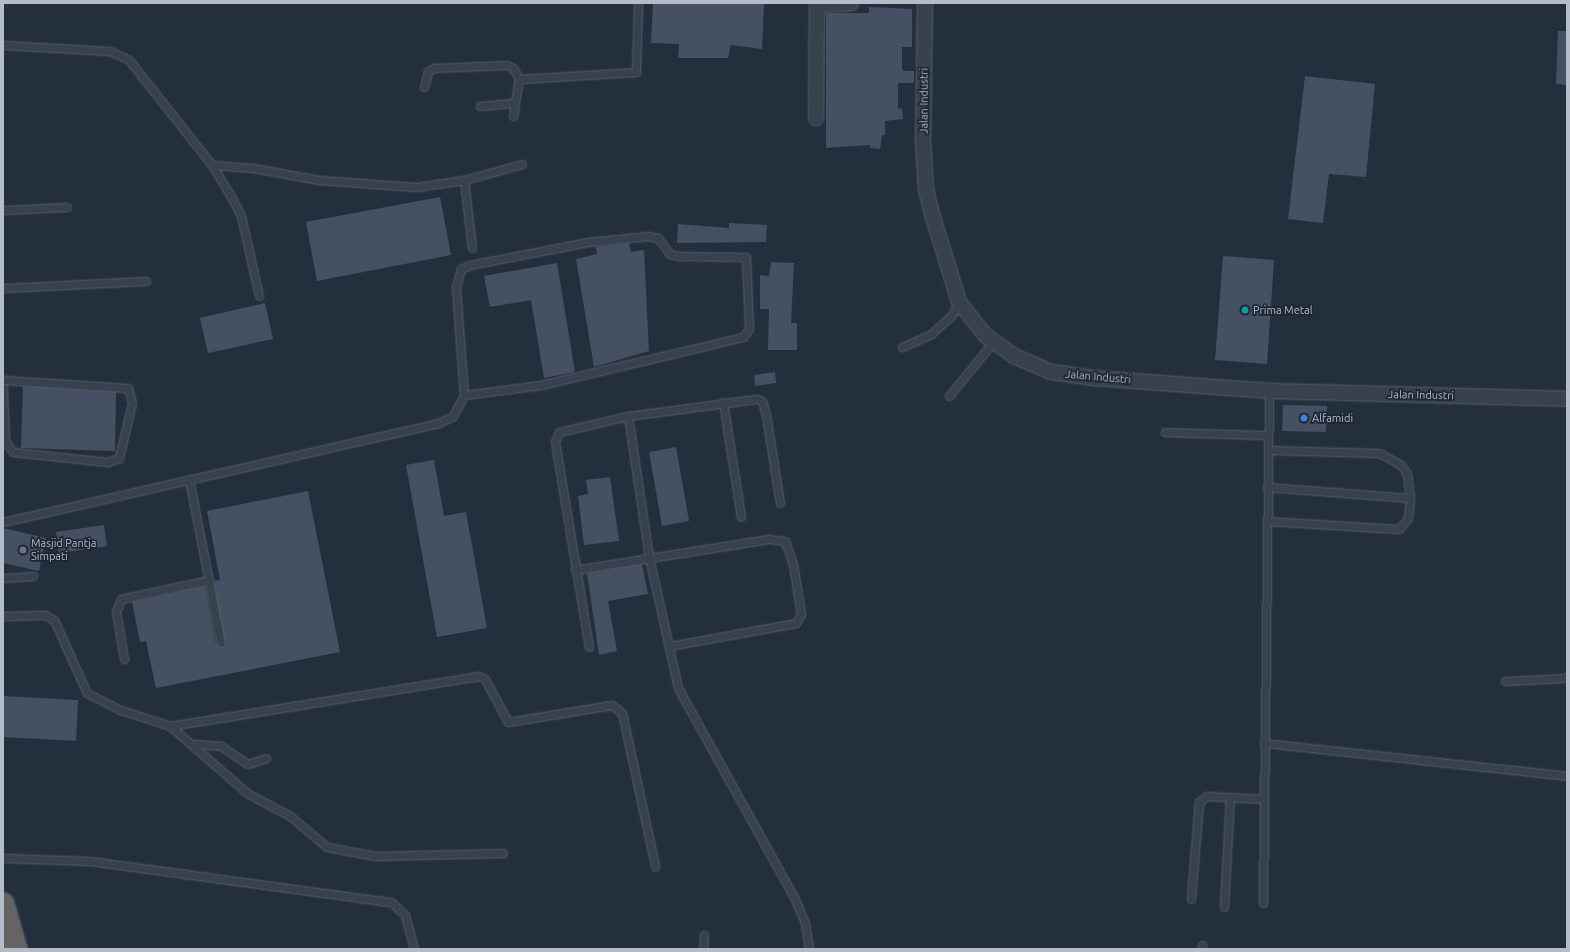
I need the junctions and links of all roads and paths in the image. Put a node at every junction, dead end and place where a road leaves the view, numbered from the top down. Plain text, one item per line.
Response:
1 (638, 3) edge
2 (851, 3) edge
3 (925, 3) edge
4 (817, 4) edge
5 (3, 45) edge
6 (519, 79) junction
7 (424, 86) dead end
8 (514, 103) junction
9 (480, 106) dead end
10 (514, 116) dead end
11 (816, 118) dead end
12 (522, 164) dead end
13 (212, 165) junction
14 (464, 180) junction
15 (68, 207) dead end
16 (3, 210) edge
17 (472, 248) dead end
18 (146, 281) dead end
19 (3, 288) edge
20 (259, 296) dead end
21 (959, 302) junction
22 (993, 342) junction
23 (902, 347) dead end
24 (3, 380) edge
25 (3, 388) edge
26 (1269, 391) junction
27 (464, 395) junction
28 (949, 396) dead end
29 (1567, 399) edge
30 (724, 402) junction
31 (628, 416) junction
32 (1165, 432) dead end
33 (1268, 435) junction
34 (1268, 450) junction
35 (189, 479) junction
36 (1267, 487) junction
37 (1410, 498) junction
38 (780, 503) dead end
39 (741, 517) dead end
40 (1267, 521) junction
41 (3, 522) edge
42 (649, 557) junction
43 (576, 570) junction
44 (33, 576) dead end
45 (3, 578) edge
46 (208, 580) junction
47 (3, 616) edge
48 (221, 643) dead end
49 (670, 646) junction
50 (589, 647) dead end
51 (124, 659) dead end
52 (1567, 678) edge
53 (1506, 681) dead end
54 (170, 726) junction
55 (1264, 743) junction
56 (194, 744) junction
57 (266, 758) dead end
58 (1567, 776) edge
59 (1230, 797) junction
60 (1264, 799) junction
61 (503, 853) dead end
62 (3, 858) edge
63 (655, 866) dead end
64 (1191, 898) dead end
65 (1263, 903) dead end
66 (3, 904) edge
67 (1224, 907) dead end
68 (704, 935) dead end
69 (16, 949) edge
70 (414, 949) edge
71 (703, 949) edge
72 (809, 949) edge

1 - 6 lane
2 - 4 street
3 - 21 street, Jalan Industri
4 - 11 street
5 - 13 lane
6 - 7 lane
6 - 8 lane
8 - 9 lane
8 - 10 lane
12 - 14 lane
13 - 14 lane
13 - 20 lane
14 - 17 lane
15 - 16 lane
18 - 19 lane
21 - 22 street, Jalan Industri
21 - 23 lane
22 - 26 street, Jalan Industri
22 - 28 lane
24 - 25 lane
26 - 29 street, Jalan Industri
26 - 33 lane
27 - 27 lane
27 - 35 lane
30 - 31 lane
30 - 38 lane
30 - 39 lane
31 - 42 lane
31 - 43 lane
32 - 33 lane
33 - 34 lane
34 - 36 lane
34 - 37 lane
35 - 41 lane
35 - 46 lane
36 - 37 lane
36 - 40 lane
37 - 40 lane
40 - 55 lane
42 - 43 lane
42 - 49 lane
42 - 49 lane
43 - 50 lane
44 - 45 lane
46 - 48 lane
46 - 51 lane
47 - 54 lane
49 - 72 lane
52 - 53 lane
54 - 56 lane
54 - 63 lane
55 - 58 lane
55 - 60 lane
56 - 57 lane
56 - 61 lane
59 - 60 lane
59 - 64 lane
59 - 67 lane
60 - 65 lane
62 - 70 lane
66 - 69 highway
68 - 71 lane

